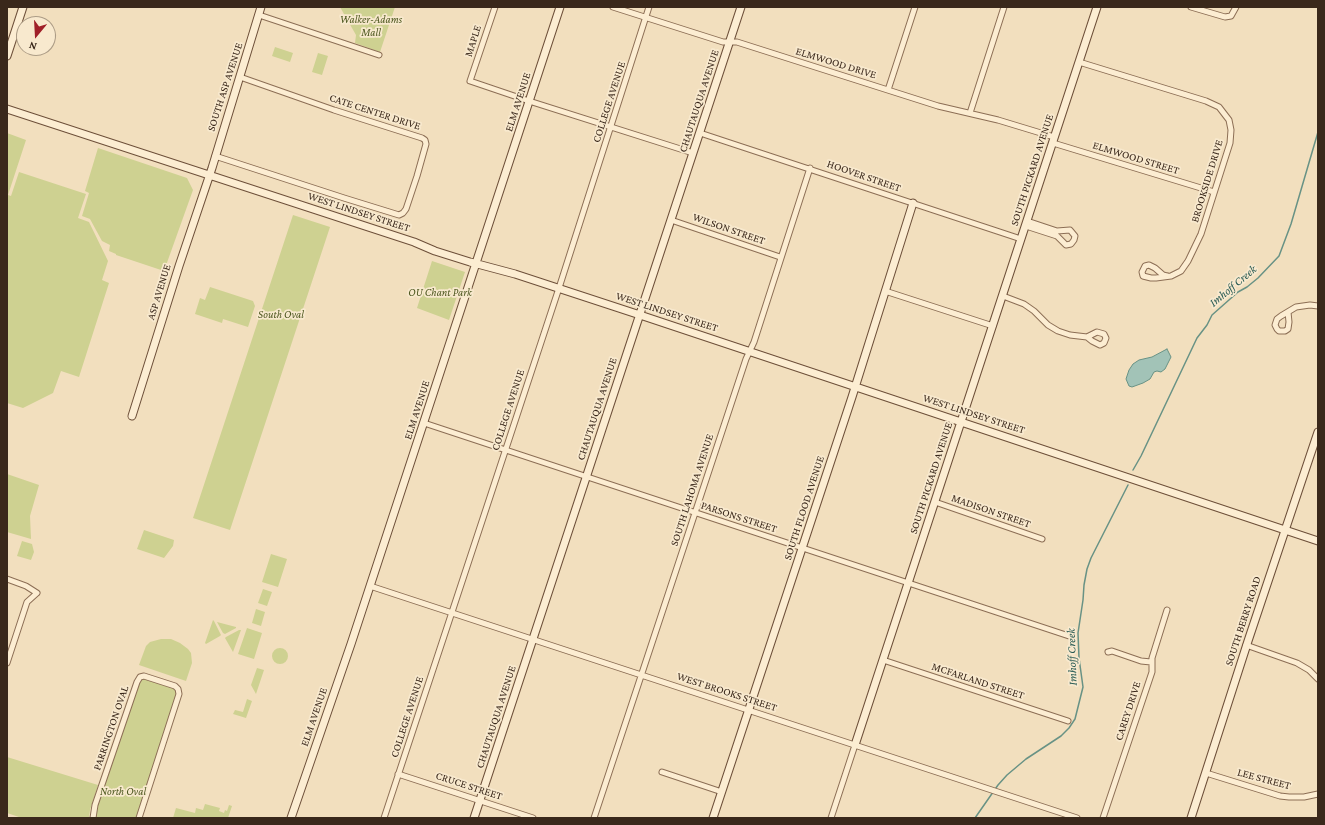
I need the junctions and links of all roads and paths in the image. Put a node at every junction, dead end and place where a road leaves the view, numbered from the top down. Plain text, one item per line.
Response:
1 (23, 7) edge
2 (262, 7) edge
3 (494, 7) edge
4 (560, 7) edge
5 (613, 7) edge
6 (649, 7) edge
7 (741, 7) edge
8 (916, 7) edge
9 (1004, 7) edge
10 (1097, 7) edge
11 (1191, 7) edge
12 (1236, 7) edge
13 (259, 15) junction
14 (646, 18) junction
15 (729, 42) junction
16 (379, 55) dead end
17 (7, 56) edge
18 (1079, 62) junction
19 (240, 77) junction
20 (888, 90) junction
21 (529, 101) junction
22 (7, 109) edge
23 (970, 114) junction
24 (611, 128) junction
25 (700, 133) junction
26 (1053, 140) junction
27 (693, 153) junction
28 (215, 156) junction
29 (810, 168) junction
30 (209, 175) junction
31 (1214, 192) junction
32 (913, 203) junction
33 (671, 220) junction
34 (1027, 223) junction
35 (1021, 239) junction
36 (780, 257) junction
37 (476, 264) junction
38 (1167, 276) dead end
39 (559, 288) junction
40 (885, 292) junction
41 (1003, 296) junction
42 (1318, 306) edge
43 (1288, 312) dead end
44 (640, 315) junction
45 (993, 326) junction
46 (1087, 337) dead end
47 (749, 351) junction
48 (854, 386) junction
49 (132, 416) dead end
50 (962, 421) junction
51 (424, 423) junction
52 (1318, 432) edge
53 (505, 451) junction
54 (586, 477) junction
55 (935, 502) junction
56 (695, 513) junction
57 (1285, 530) junction
58 (1042, 539) dead end
59 (1318, 541) edge
60 (802, 548) junction
61 (7, 579) edge
62 (908, 584) junction
63 (370, 586) junction
64 (1168, 610) dead end
65 (452, 612) junction
66 (1072, 637) dead end
67 (533, 639) junction
68 (1246, 645) junction
69 (1108, 652) dead end
70 (883, 660) junction
71 (1151, 662) junction
72 (7, 663) edge
73 (642, 675) junction
74 (1318, 679) edge
75 (749, 710) junction
76 (1068, 721) dead end
77 (855, 745) junction
78 (662, 772) dead end
79 (1206, 773) junction
80 (398, 774) junction
81 (722, 792) junction
82 (1318, 794) edge
83 (480, 800) junction
84 (93, 818) edge
85 (138, 818) edge
86 (291, 818) edge
87 (384, 818) edge
88 (474, 818) edge
89 (533, 818) edge
90 (594, 818) edge
91 (713, 818) edge
92 (831, 818) edge
93 (1077, 818) edge
94 (1103, 818) edge
95 (1191, 818) edge

1 - 17 street
2 - 13 street, SOUTH ASP AVENUE
3 - 21 street, MAPLE
4 - 21 street, ELM AVENUE
5 - 14 street, ELMWOOD DRIVE
6 - 14 street, COLLEGE AVENUE
7 - 15 street, CHAUTAUQUA AVENUE
8 - 20 street
9 - 23 street
10 - 18 street, SOUTH PICKARD AVENUE
11 - 12 street
13 - 16 street
13 - 19 street, SOUTH ASP AVENUE
14 - 15 street, ELMWOOD DRIVE
14 - 24 street, COLLEGE AVENUE
15 - 20 street, ELMWOOD DRIVE
15 - 25 street, CHAUTAUQUA AVENUE
18 - 26 street, SOUTH PICKARD AVENUE
18 - 31 street, BROOKSIDE DRIVE
19 - 28 street, SOUTH ASP AVENUE
19 - 28 street, CATE CENTER DRIVE
20 - 23 street, ELMWOOD DRIVE
21 - 24 street
21 - 37 street, ELM AVENUE
22 - 30 street, WEST LINDSEY STREET
23 - 26 street, ELMWOOD DRIVE
24 - 27 street
24 - 39 street, COLLEGE AVENUE
25 - 27 street, CHAUTAUQUA AVENUE
25 - 29 street, HOOVER STREET
26 - 31 street, ELMWOOD STREET
26 - 34 street, SOUTH PICKARD AVENUE
27 - 33 street, CHAUTAUQUA AVENUE
28 - 30 street, SOUTH ASP AVENUE
29 - 32 street, HOOVER STREET
29 - 36 street, SOUTH LAHOMA AVENUE
30 - 37 street, WEST LINDSEY STREET
30 - 49 street, ASP AVENUE
31 - 38 street, BROOKSIDE DRIVE
32 - 35 street, HOOVER STREET
32 - 40 street, SOUTH FLOOD AVENUE
33 - 36 street, WILSON STREET
33 - 44 street, CHAUTAUQUA AVENUE
34 - 34 street
34 - 35 street, SOUTH PICKARD AVENUE
35 - 41 street, SOUTH PICKARD AVENUE
36 - 47 street, SOUTH LAHOMA AVENUE
37 - 39 street, WEST LINDSEY STREET
37 - 51 street, ELM AVENUE
39 - 44 street, WEST LINDSEY STREET
39 - 53 street, COLLEGE AVENUE
40 - 45 street
40 - 48 street, SOUTH FLOOD AVENUE
41 - 45 street, SOUTH PICKARD AVENUE
41 - 46 street
42 - 43 street
44 - 47 street, WEST LINDSEY STREET
44 - 54 street, CHAUTAUQUA AVENUE
45 - 50 street, SOUTH PICKARD AVENUE
47 - 48 street, WEST LINDSEY STREET
47 - 56 street, SOUTH LAHOMA AVENUE
48 - 50 street, WEST LINDSEY STREET
48 - 60 street, SOUTH FLOOD AVENUE
50 - 55 street, SOUTH PICKARD AVENUE
50 - 57 street, WEST LINDSEY STREET
51 - 53 street, PARSONS STREET
51 - 63 street, ELM AVENUE
52 - 57 street, SOUTH BERRY ROAD
53 - 54 street, PARSONS STREET
53 - 65 street, COLLEGE AVENUE
54 - 56 street, PARSONS STREET
54 - 67 street, CHAUTAUQUA AVENUE
55 - 58 street, MADISON STREET
55 - 62 street, SOUTH PICKARD AVENUE
56 - 60 street, PARSONS STREET
56 - 73 street, SOUTH LAHOMA AVENUE
57 - 59 street, WEST LINDSEY STREET
57 - 68 street, SOUTH BERRY ROAD
60 - 62 street, PARSONS STREET
60 - 75 street, SOUTH FLOOD AVENUE
61 - 72 street
62 - 66 street, PARSONS STREET
62 - 70 street, SOUTH PICKARD AVENUE
63 - 65 street, WEST BROOKS STREET
63 - 86 street, ELM AVENUE
64 - 71 street, CAREY DRIVE
65 - 67 street, WEST BROOKS STREET
65 - 80 street, COLLEGE AVENUE
67 - 73 street, WEST BROOKS STREET
67 - 83 street, CHAUTAUQUA AVENUE
68 - 74 street
68 - 79 street, SOUTH BERRY ROAD
69 - 71 street
70 - 76 street, MCFARLAND STREET
70 - 77 street, SOUTH PICKARD AVENUE
71 - 94 street, CAREY DRIVE
73 - 75 street, WEST BROOKS STREET
73 - 90 street, SOUTH LAHOMA AVENUE
75 - 77 street, WEST BROOKS STREET
75 - 81 street, SOUTH FLOOD AVENUE
77 - 92 street, SOUTH PICKARD AVENUE
77 - 93 street, WEST BROOKS STREET
78 - 81 street
79 - 82 street, LEE STREET
79 - 95 street, SOUTH BERRY ROAD
80 - 83 street, CRUCE STREET
80 - 87 street, COLLEGE AVENUE
81 - 91 street, SOUTH FLOOD AVENUE
83 - 88 street, CHAUTAUQUA AVENUE
83 - 89 street, CRUCE STREET
84 - 85 street, PARRINGTON OVAL

